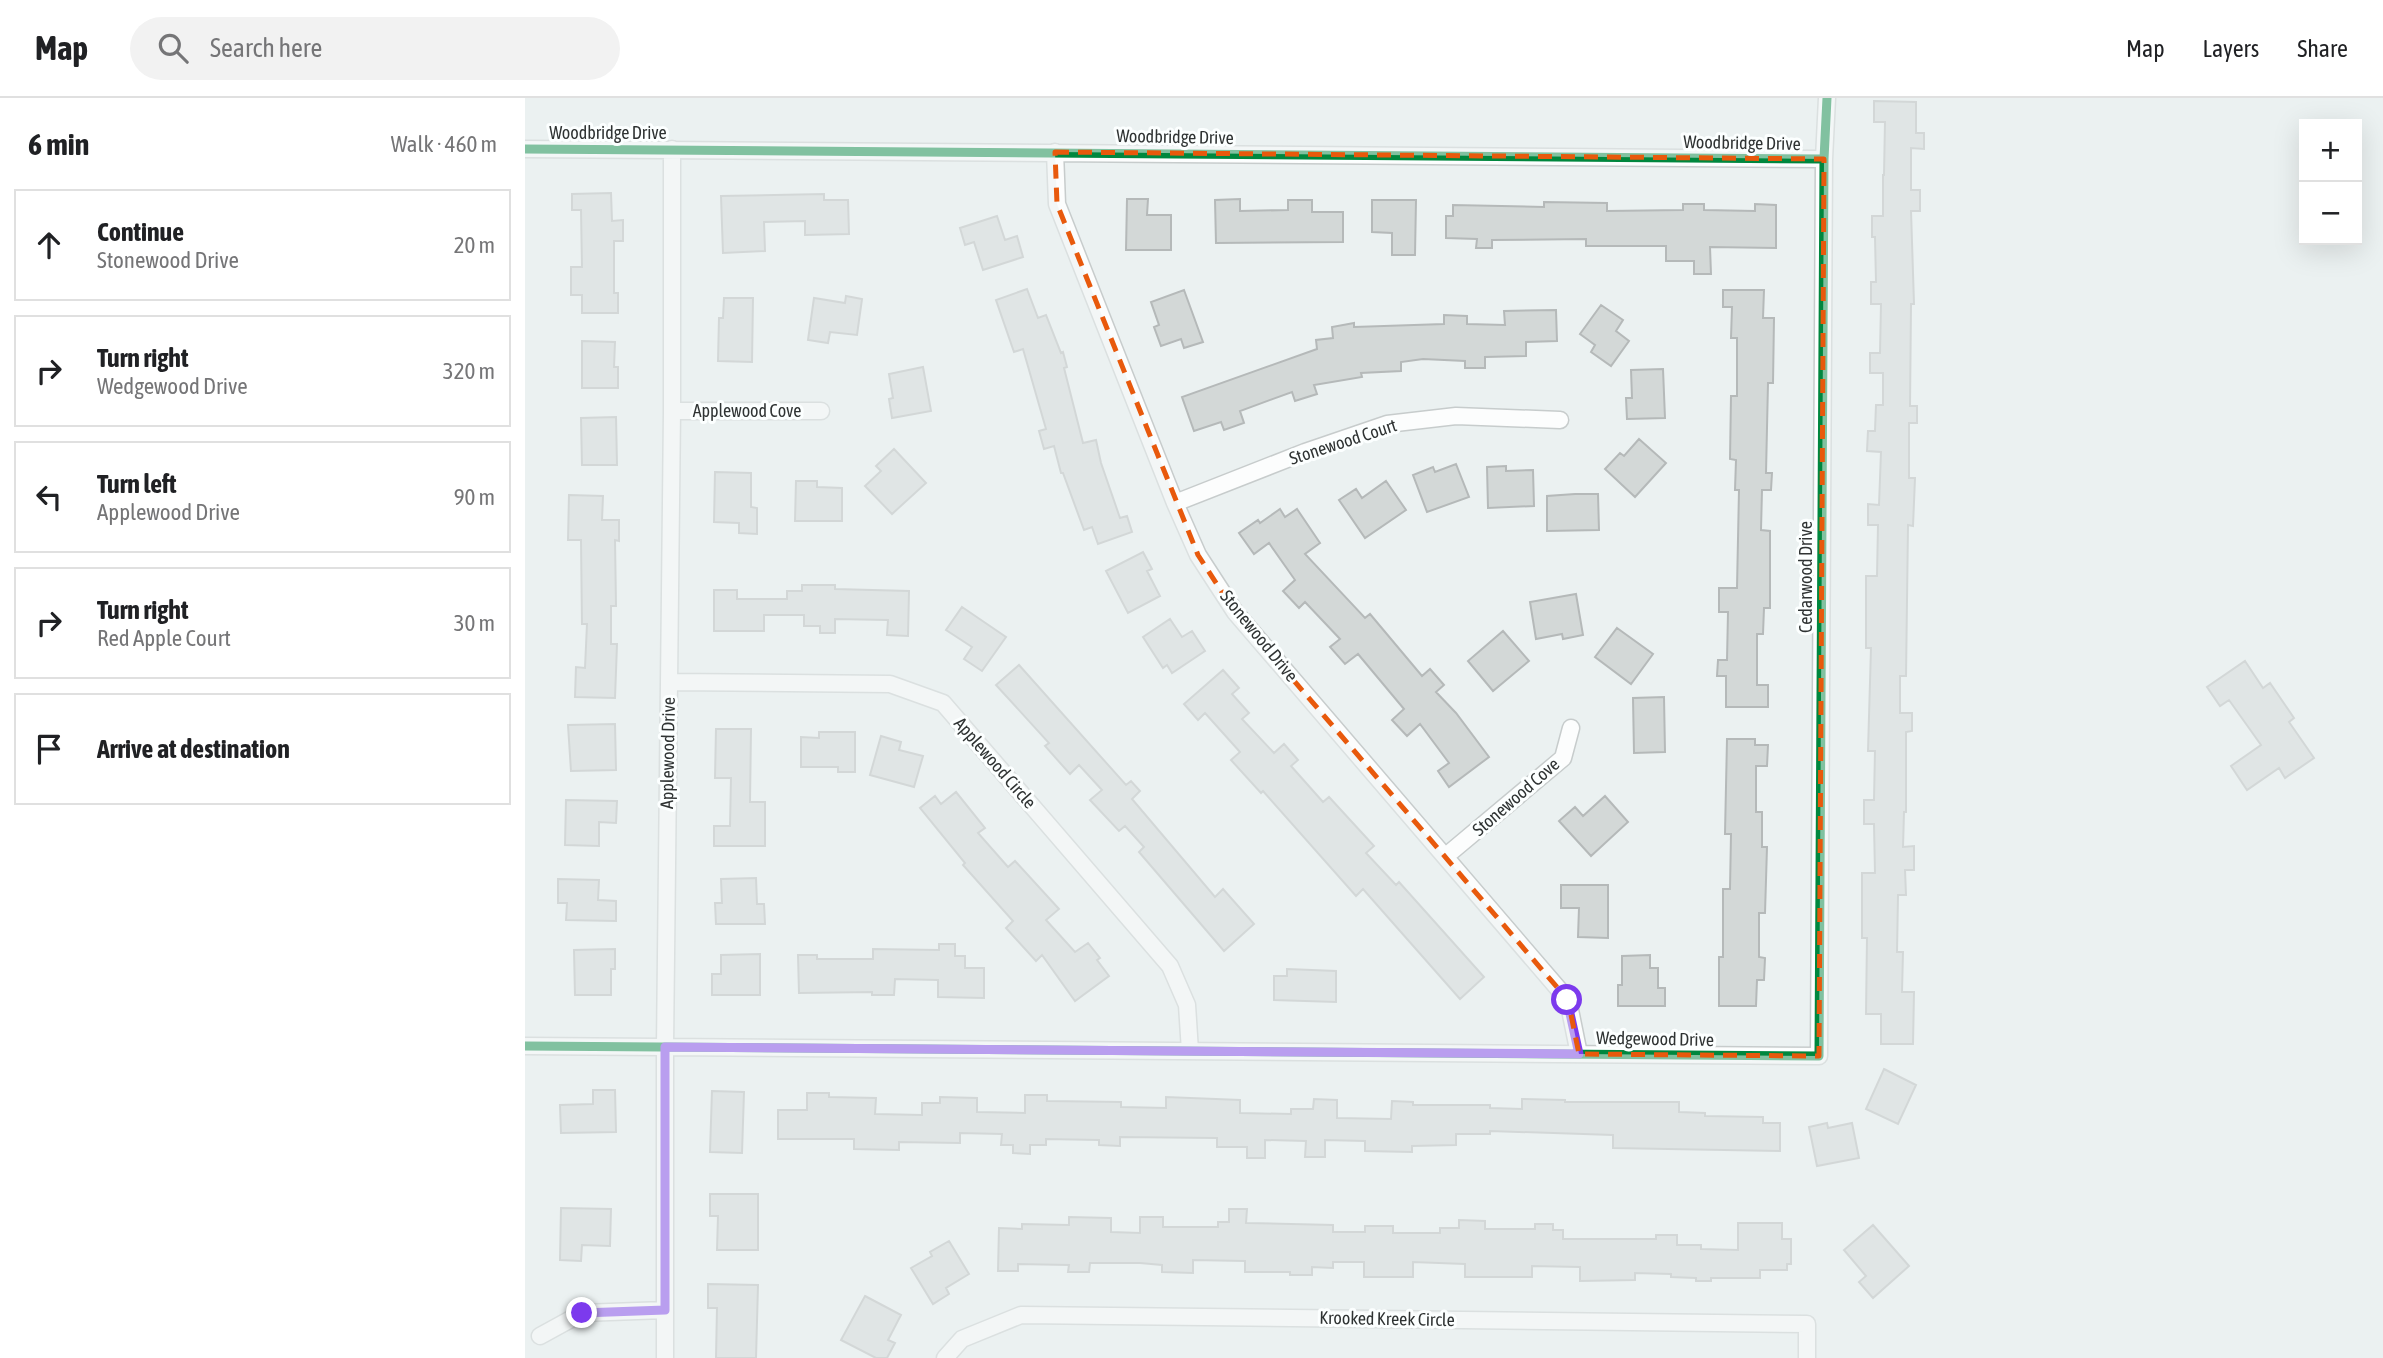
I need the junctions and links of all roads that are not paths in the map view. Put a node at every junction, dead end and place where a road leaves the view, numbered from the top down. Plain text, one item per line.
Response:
1 (1827, 98) edge
2 (525, 149) edge
3 (672, 149) junction
4 (1055, 152) junction
5 (1824, 159) junction
6 (672, 411) junction
7 (821, 411) dead end
8 (1560, 420) dead end
9 (1175, 503) junction
10 (669, 682) junction
11 (1571, 728) dead end
12 (1446, 856) junction
13 (525, 1046) edge
14 (665, 1047) junction
15 (1189, 1051) junction
16 (1579, 1054) junction
17 (1819, 1056) joint
18 (665, 1310) junction
19 (540, 1335) dead end
20 (665, 1358) edge
21 (945, 1358) edge
22 (1807, 1358) edge

1 - 5 street, Cedarwood Drive
2 - 3 street, Woodbridge Drive
3 - 4 street, Woodbridge Drive
3 - 6 street, Applewood Drive
4 - 5 street, Woodbridge Drive
4 - 9 street, Stonewood Drive
5 - 17 street, Cedarwood Drive
6 - 7 street, Applewood Cove
6 - 10 street, Applewood Drive
8 - 9 street, Stonewood Court
9 - 12 street, Stonewood Drive
10 - 14 street, Applewood Drive
10 - 15 street, Applewood Circle
11 - 12 street, Stonewood Cove
12 - 16 street, Stonewood Drive
13 - 14 street, Wedgewood Drive
14 - 15 street, Wedgewood Drive
14 - 18 street, Applewood Drive
15 - 16 street, Wedgewood Drive
16 - 17 street, Wedgewood Drive
18 - 19 street
18 - 20 street, Applewood Drive
21 - 22 street, Krooked Kreek Circle

